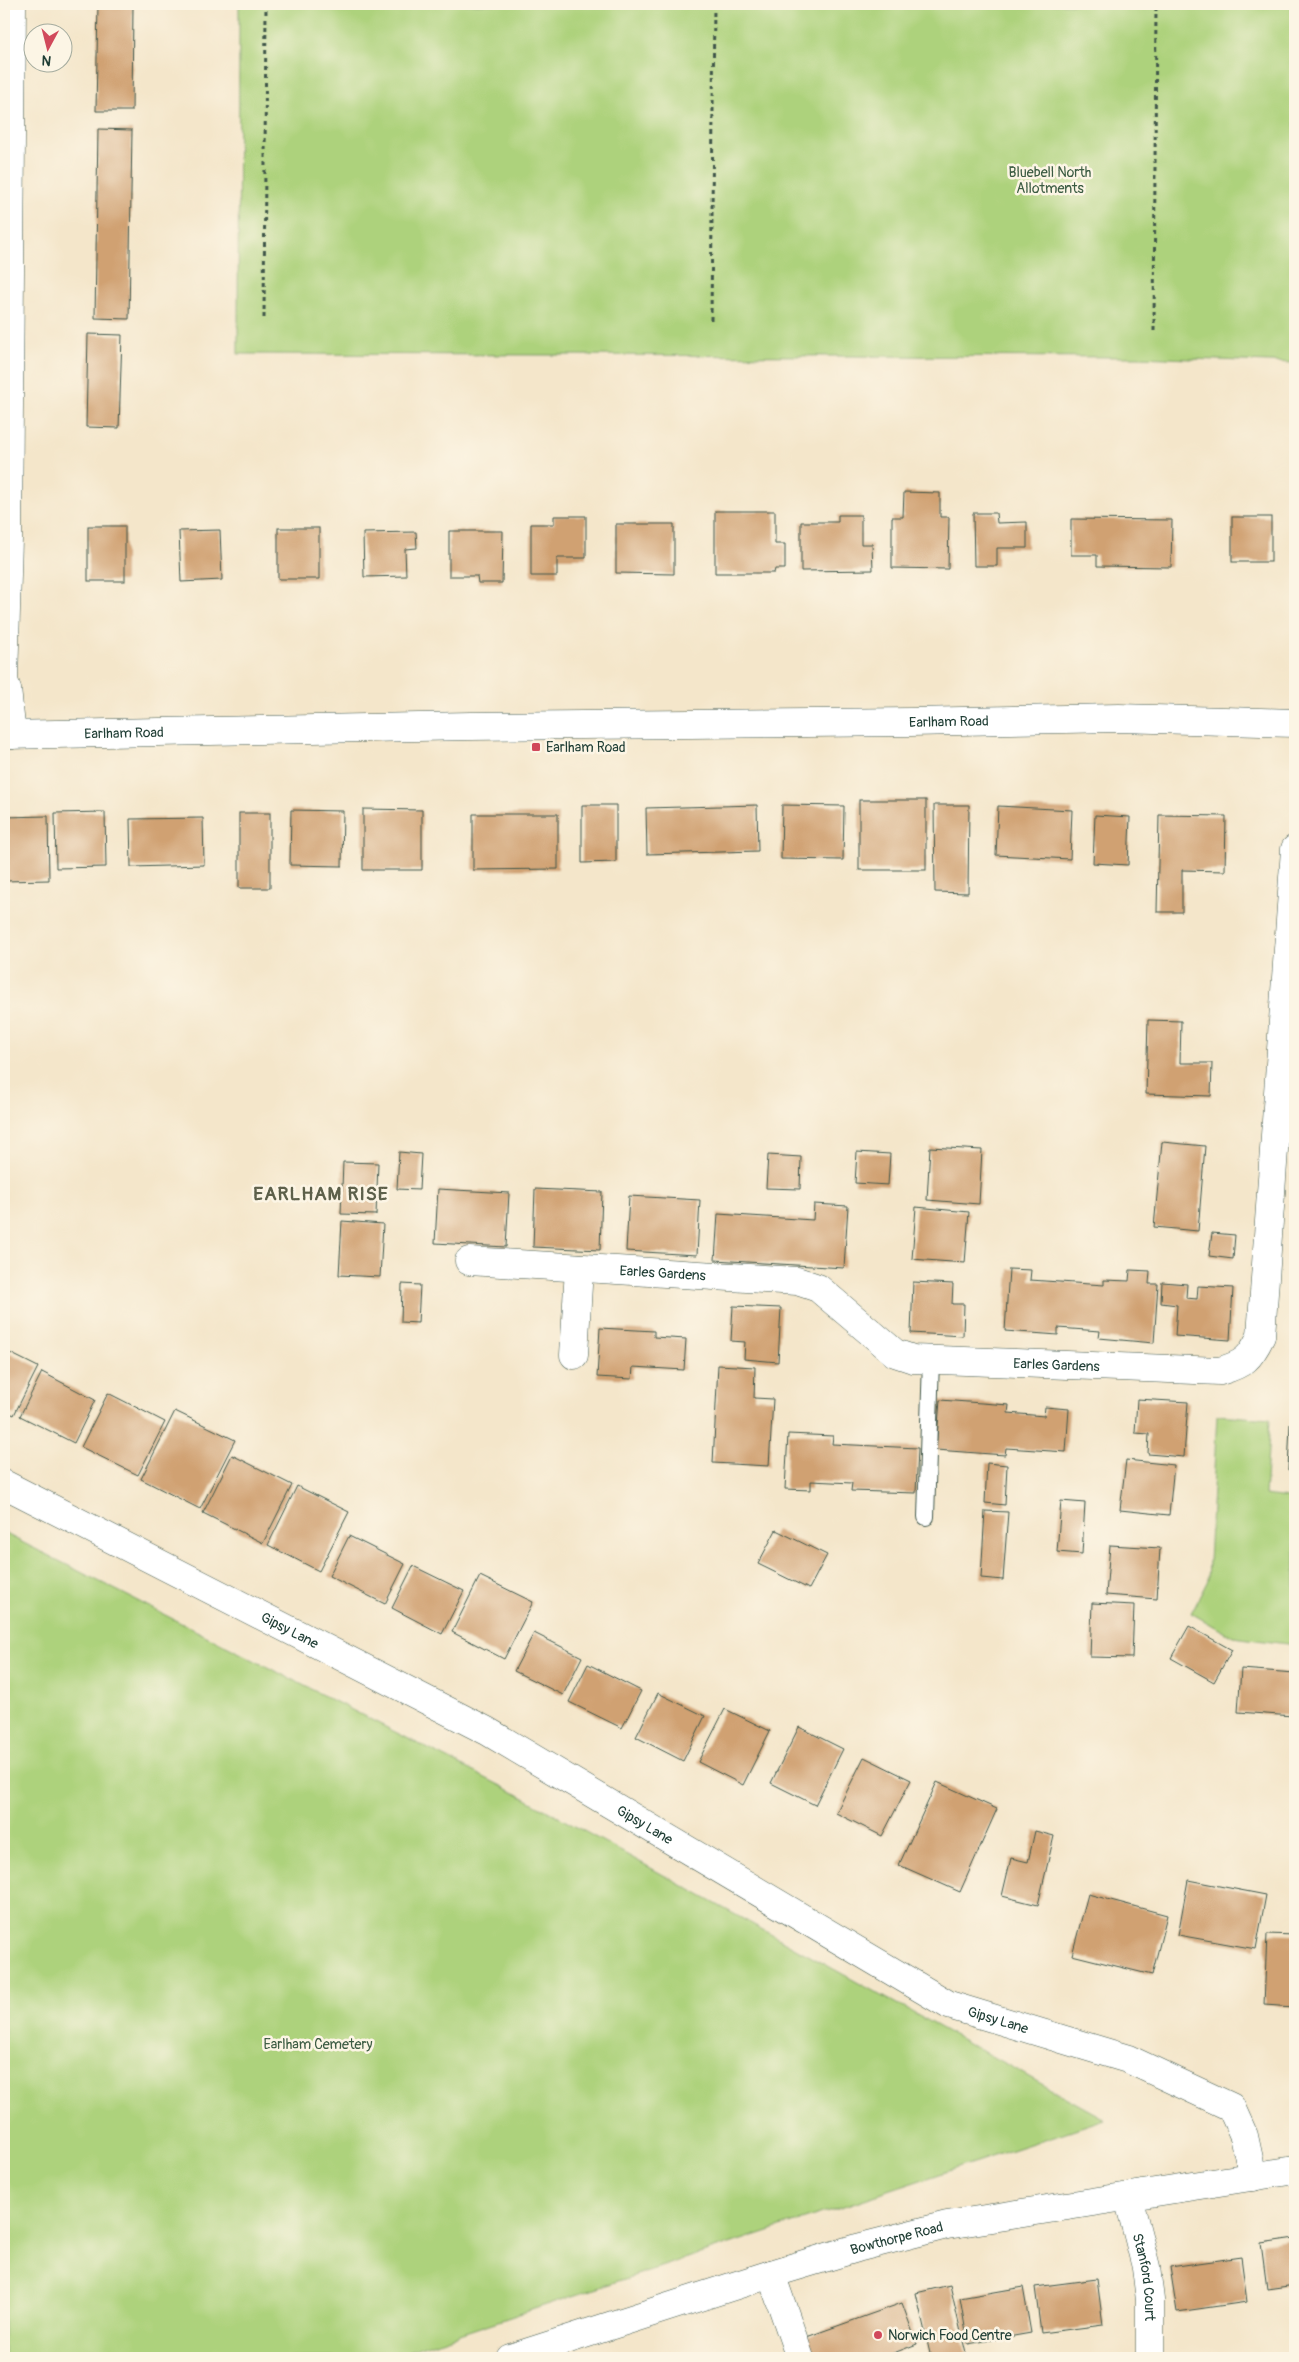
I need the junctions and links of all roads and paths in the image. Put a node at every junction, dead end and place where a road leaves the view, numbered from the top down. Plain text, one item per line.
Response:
1 (12, 4) edge
2 (266, 4) edge
3 (714, 4) edge
4 (1156, 4) edge
5 (264, 318) dead end
6 (710, 320) dead end
7 (1154, 331) dead end
8 (1295, 723) edge
9 (8, 735) edge
10 (1295, 849) edge
11 (1292, 928) edge
12 (469, 1261) dead end
13 (579, 1268) junction
14 (574, 1354) dead end
15 (932, 1360) junction
16 (4, 1484) edge
17 (926, 1516) dead end
18 (1295, 2170) edge
19 (1253, 2177) junction
20 (1128, 2197) junction
21 (770, 2274) junction
22 (510, 2358) edge
23 (800, 2358) edge
24 (1152, 2358) edge

1 - 9 street
2 - 5 path
3 - 6 path
4 - 7 path
8 - 9 street, Earlham Road
10 - 11 street
11 - 15 street, Earles Gardens
12 - 13 street, Earles Gardens
13 - 14 street
13 - 15 street, Earles Gardens
15 - 17 lane
16 - 19 street, Gipsy Lane
18 - 19 street, Bowthorpe Road
19 - 20 street, Bowthorpe Road
20 - 21 street, Bowthorpe Road
20 - 24 street, Stanford Court
21 - 22 street, Bowthorpe Road
21 - 23 street

